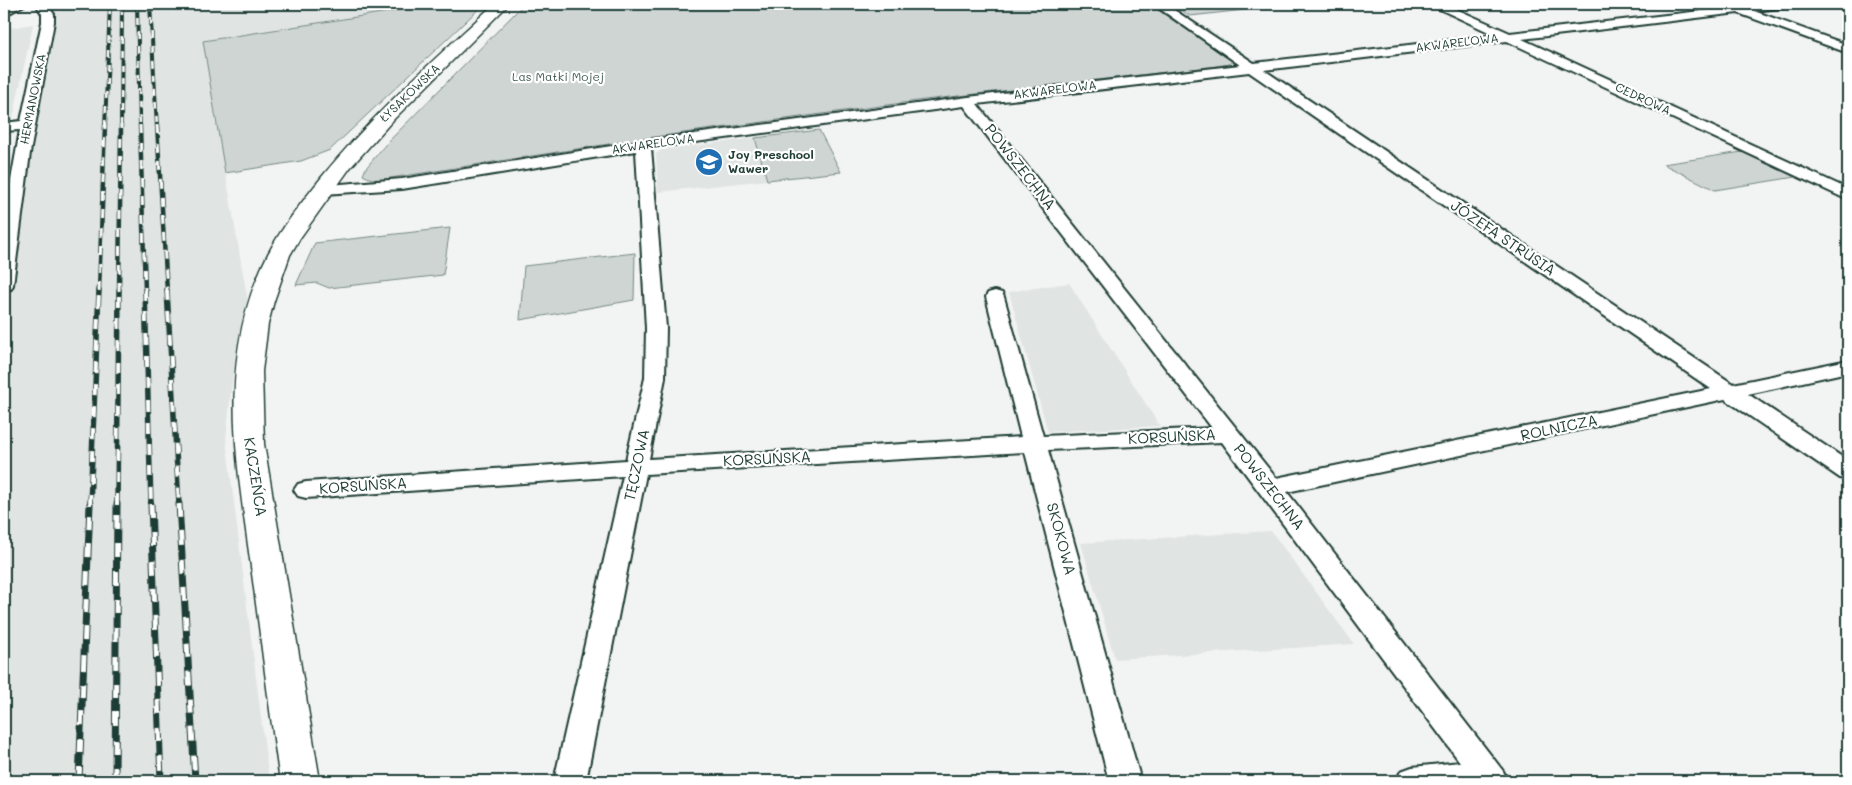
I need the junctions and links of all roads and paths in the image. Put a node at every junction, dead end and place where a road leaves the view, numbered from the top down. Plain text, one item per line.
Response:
1 (21, 4) edge
2 (41, 4) edge
3 (502, 4) edge
4 (1158, 4) edge
5 (1437, 4) edge
6 (1721, 4) edge
7 (1788, 4) edge
8 (1738, 10) junction
9 (4, 13) edge
10 (1508, 37) junction
11 (1848, 49) edge
12 (1249, 66) junction
13 (968, 100) junction
14 (27, 125) junction
15 (4, 127) edge
16 (643, 145) junction
17 (323, 189) junction
18 (1848, 195) edge
19 (6, 245) edge
20 (4, 285) edge
21 (995, 298) dead end
22 (1848, 366) edge
23 (1730, 391) junction
24 (1229, 434) junction
25 (1035, 443) junction
26 (637, 466) junction
27 (1848, 472) edge
28 (1270, 487) junction
29 (306, 490) dead end
30 (1489, 778) edge
31 (300, 781) edge
32 (570, 781) edge
33 (1125, 781) edge
34 (1412, 781) edge

1 - 9 street
2 - 14 street, HERMANOWSKA
3 - 17 street, ŁYSAKOWSKA
4 - 12 street, JÓZEFA STRUSIA
5 - 10 street, CEDROWA
6 - 8 street
7 - 8 street, AKWARELOWA
8 - 10 street, AKWARELOWA
8 - 11 street
10 - 12 street, AKWARELOWA
10 - 18 street, CEDROWA
12 - 13 street, AKWARELOWA
12 - 23 street, JÓZEFA STRUSIA
13 - 16 street, AKWARELOWA
13 - 24 street, POWSZECHNA
14 - 15 street
14 - 19 street, HERMANOWSKA
16 - 17 street, AKWARELOWA
16 - 26 street, TĘCZOWA
17 - 31 street, KACZEŃCA
19 - 20 street, HERMANOWSKA
21 - 25 street, SKOKOWA
22 - 23 street, ROLNICZA
23 - 27 street, JÓZEFA STRUSIA
23 - 28 street, ROLNICZA
24 - 25 street, KORSUŃSKA
24 - 28 street, POWSZECHNA
25 - 26 street, KORSUŃSKA
25 - 33 street, SKOKOWA
26 - 29 street, KORSUŃSKA
26 - 32 street, TĘCZOWA
28 - 30 street, POWSZECHNA
30 - 34 street

